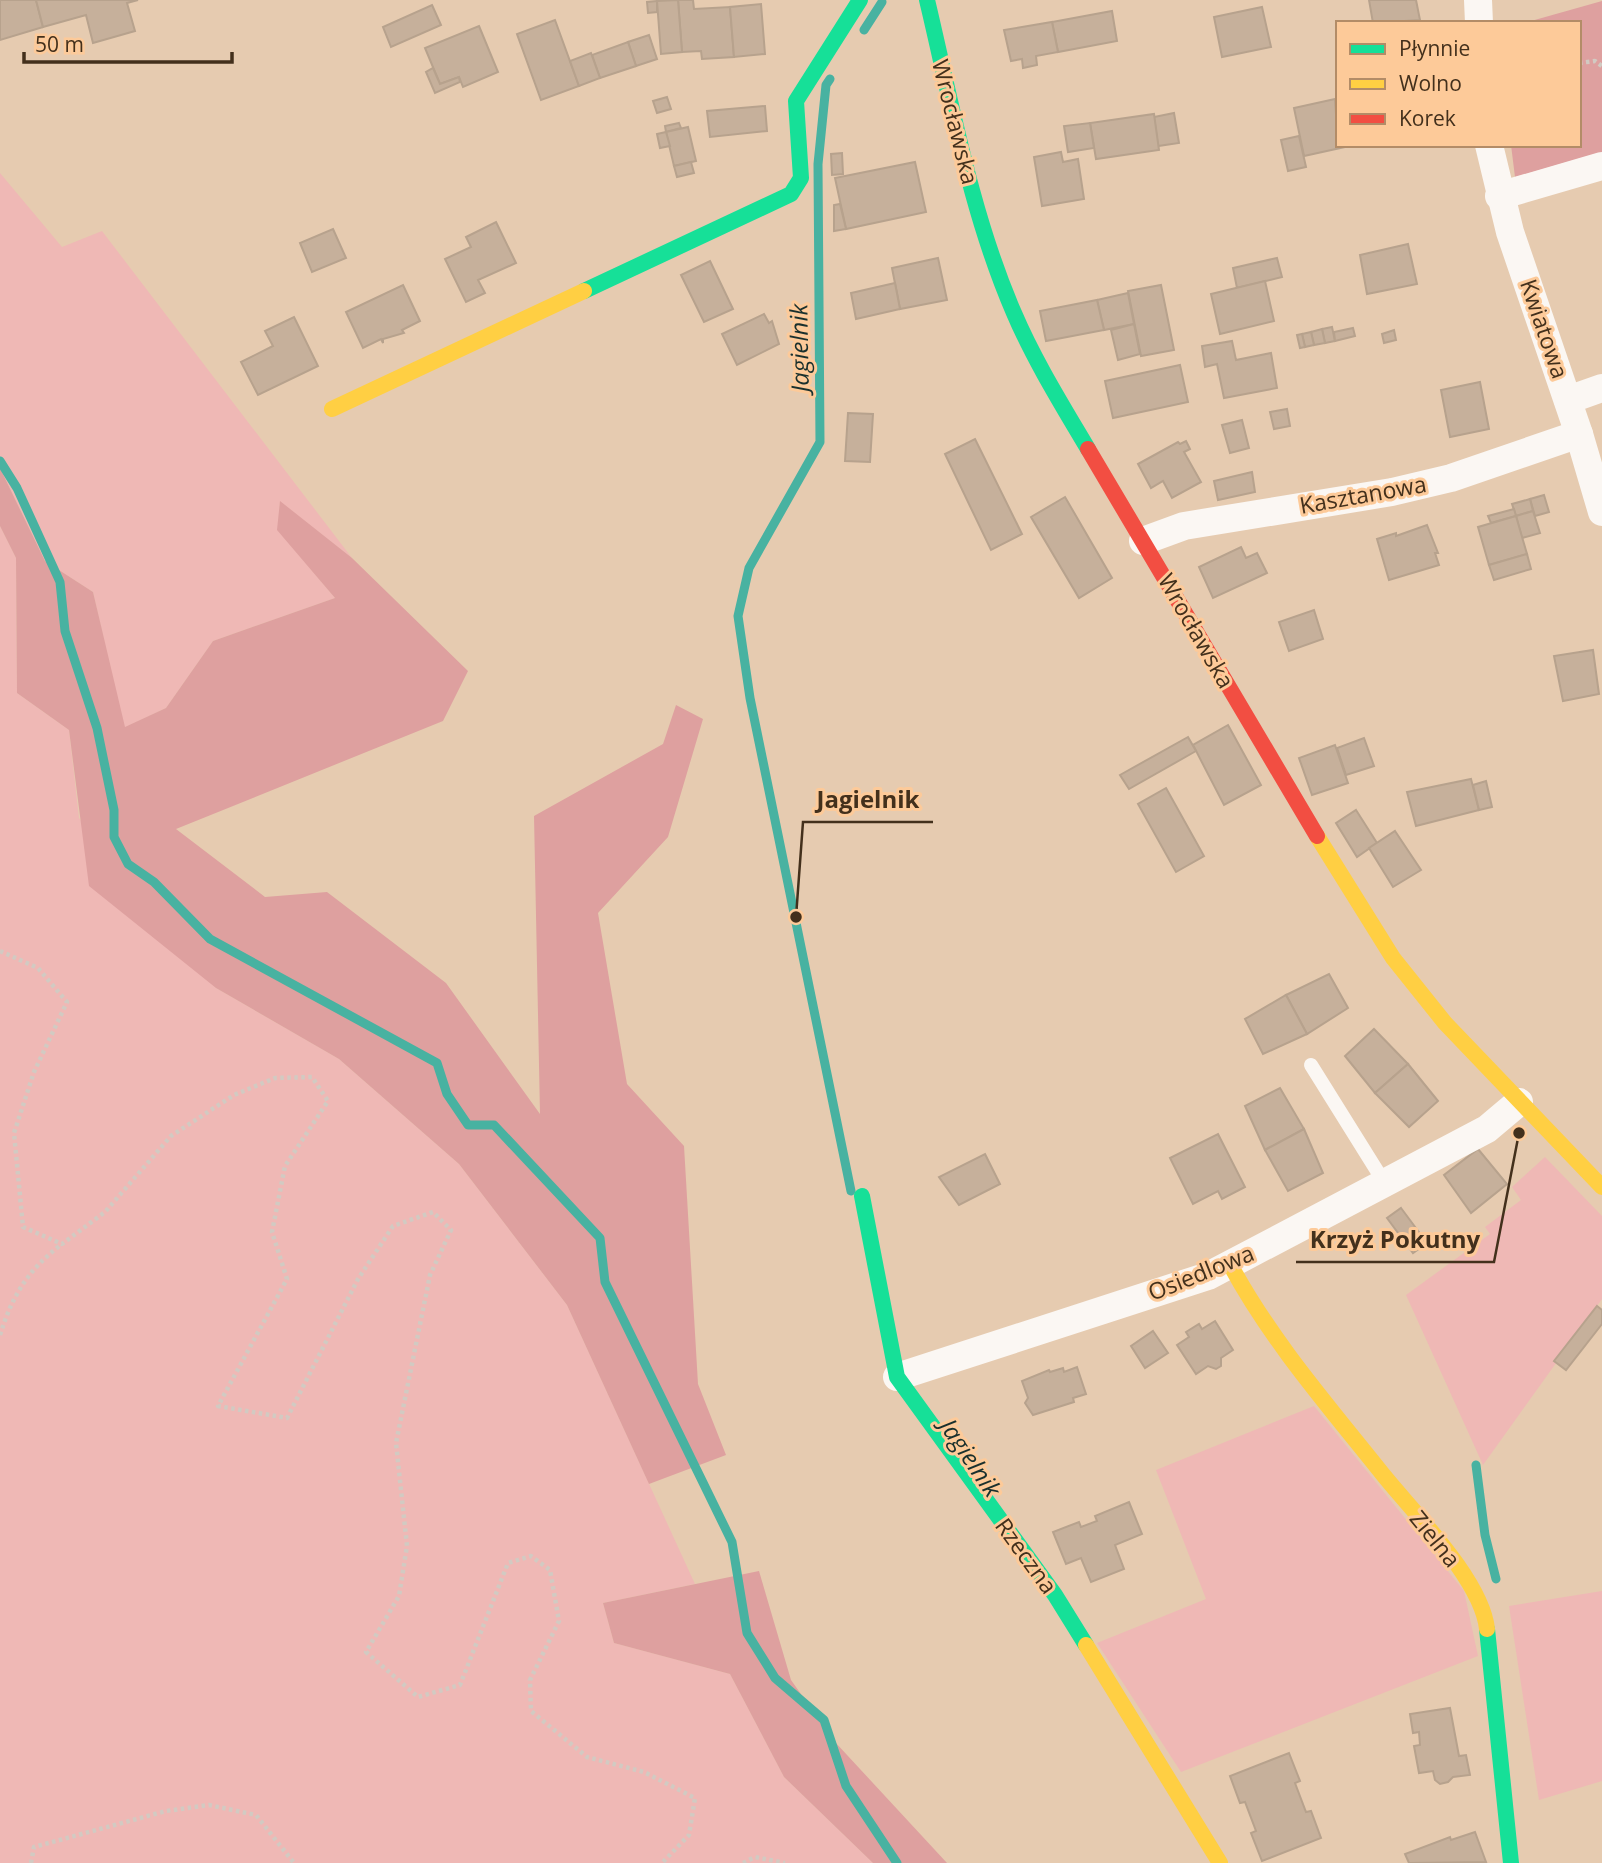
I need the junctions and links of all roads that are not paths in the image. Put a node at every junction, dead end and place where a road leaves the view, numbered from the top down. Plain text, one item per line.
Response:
1 (860, 0) edge
2 (926, 0) edge
3 (1478, 0) edge
4 (1479, 21) edge
5 (1489, 147) edge
6 (1602, 166) edge
7 (1499, 196) junction
8 (1602, 388) edge
9 (1568, 400) junction
10 (332, 409) dead end
11 (1580, 434) junction
12 (1602, 512) edge
13 (1143, 541) junction
14 (1311, 1065) dead end
15 (1519, 1102) junction
16 (1384, 1182) junction
17 (1602, 1187) edge
18 (862, 1196) dead end
19 (1231, 1266) junction
20 (897, 1377) junction
21 (1220, 1863) edge
22 (1511, 1863) edge

1 - 10 street
2 - 13 street, Wrocławska
3 - 4 street
5 - 7 street, Kwiatowa
6 - 7 street
7 - 9 street, Kwiatowa
8 - 9 street
9 - 11 street, Kwiatowa
11 - 12 street, Kwiatowa
11 - 13 street, Kasztanowa
13 - 15 street, Wrocławska
14 - 16 lane
15 - 16 street, Osiedlowa
15 - 17 street, Wrocławska
16 - 19 street, Osiedlowa
18 - 20 street, Rzeczna
19 - 20 street, Osiedlowa
19 - 22 street, Zielna
20 - 21 street, Rzeczna

